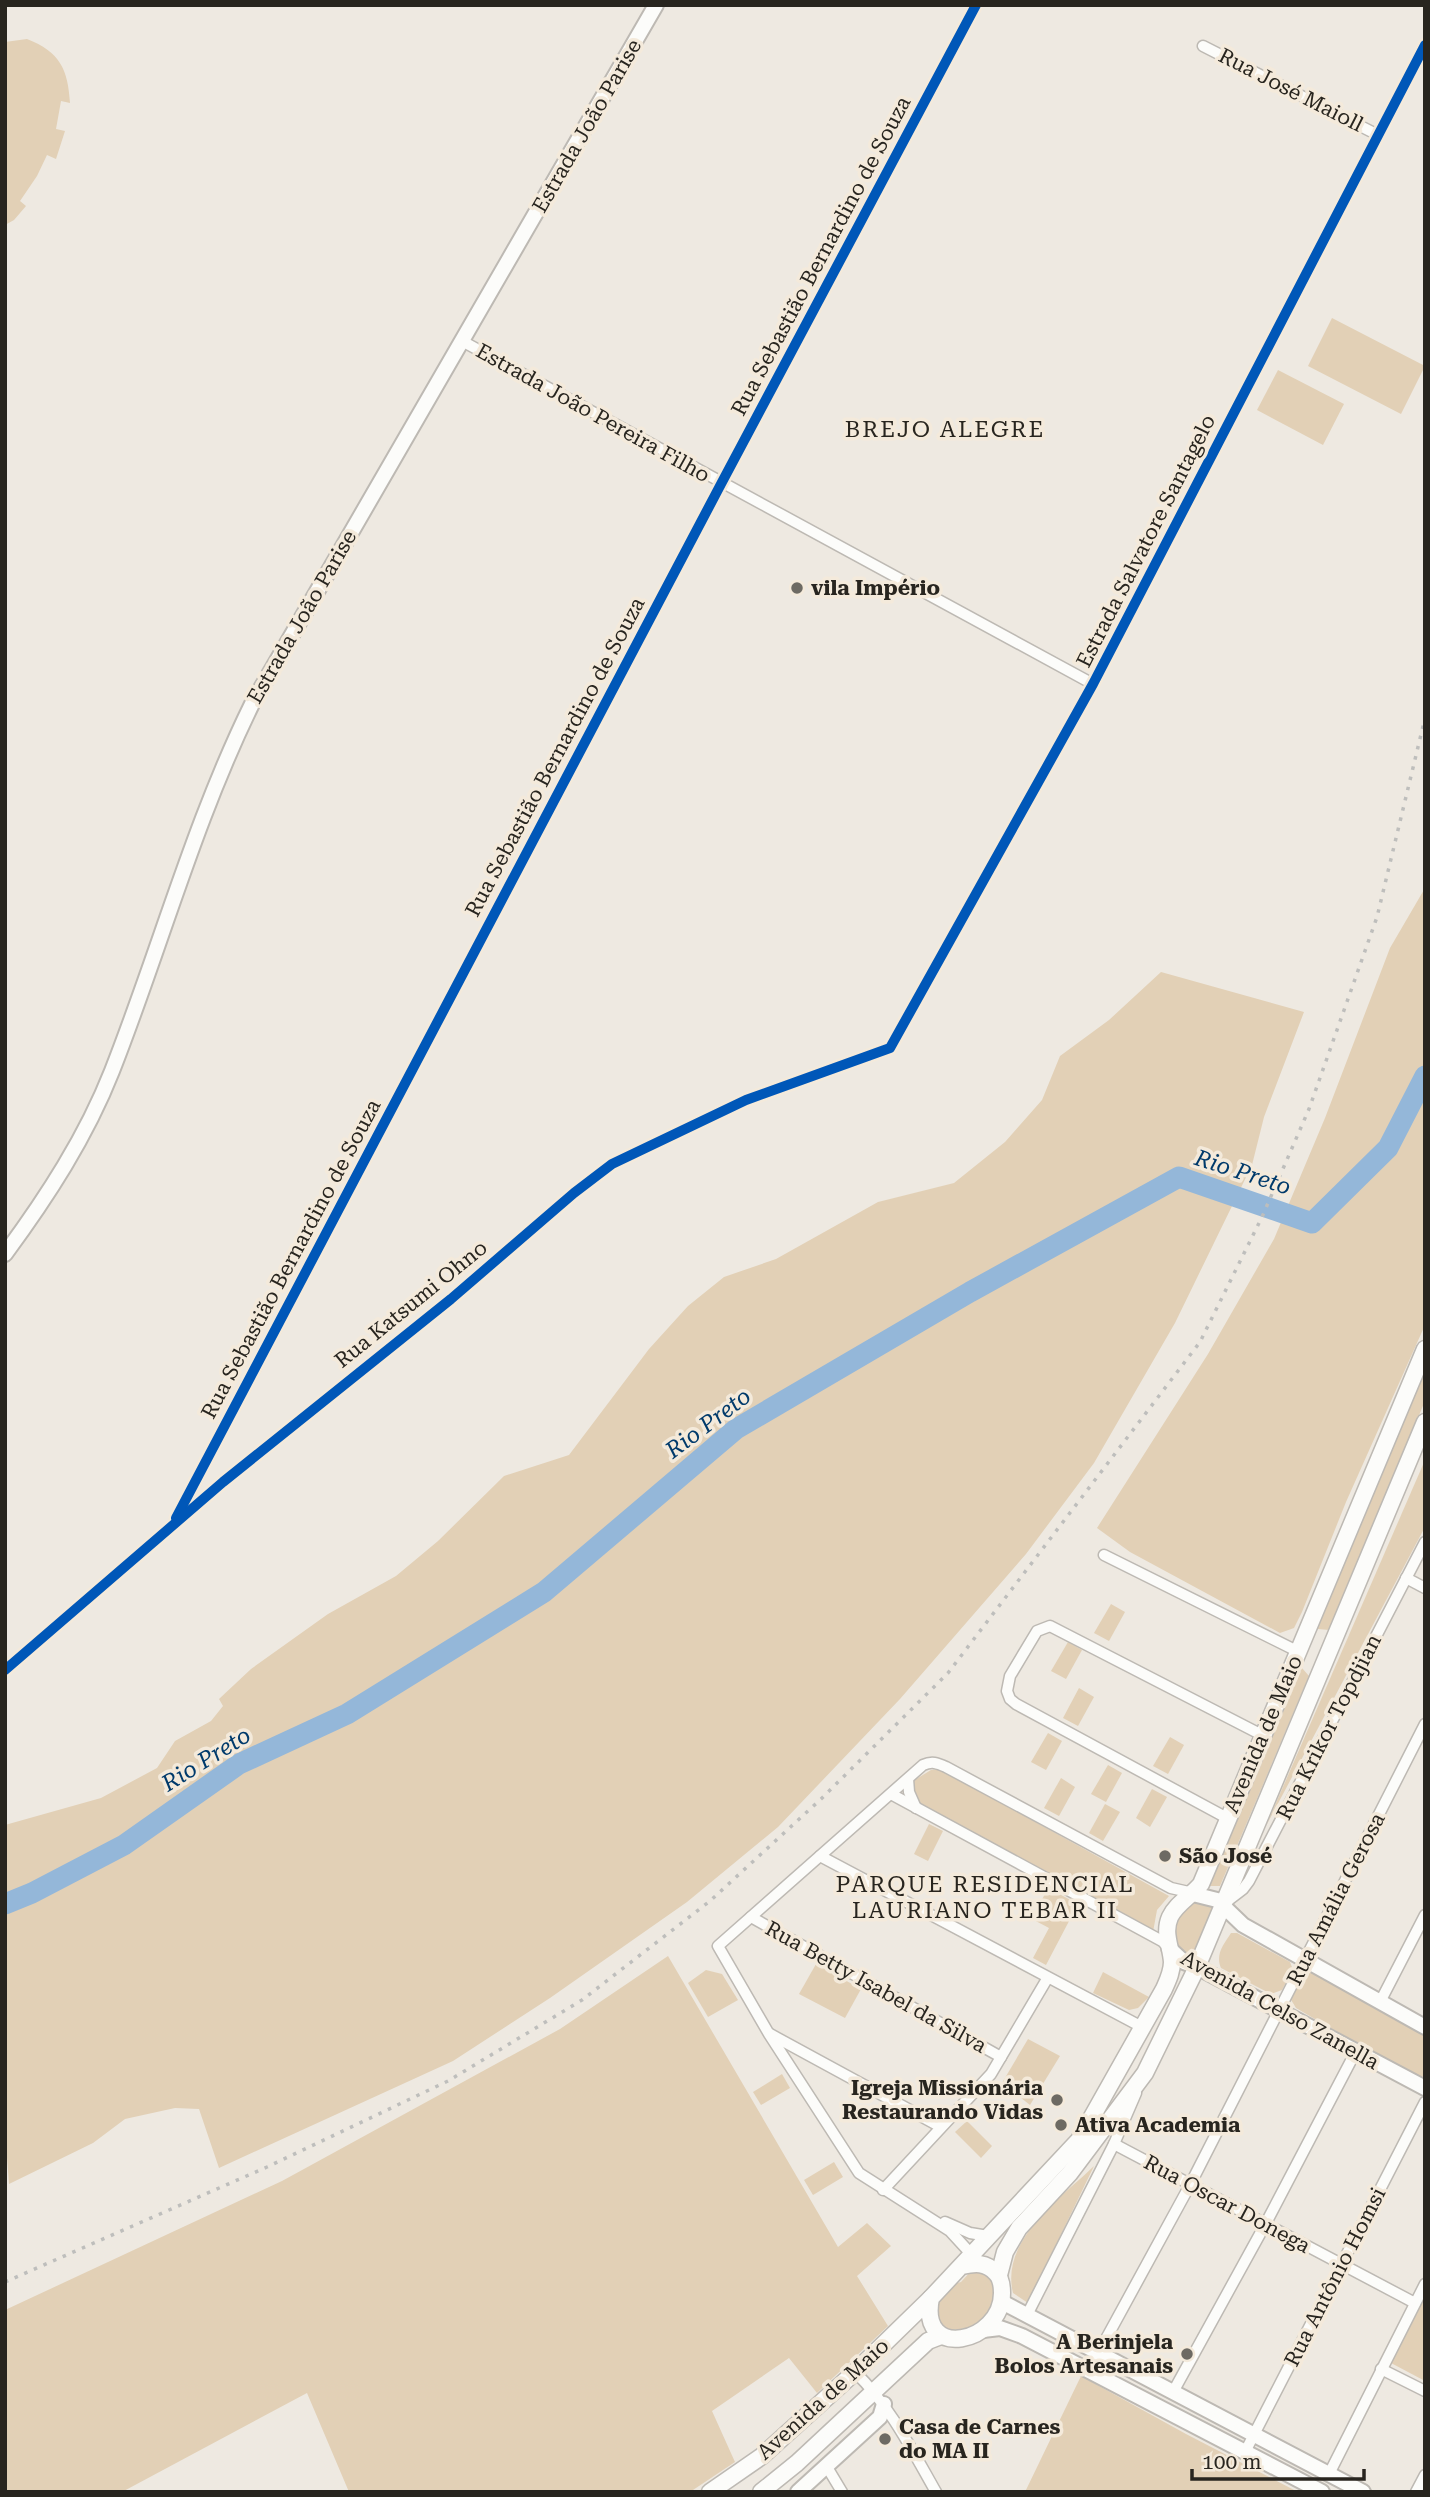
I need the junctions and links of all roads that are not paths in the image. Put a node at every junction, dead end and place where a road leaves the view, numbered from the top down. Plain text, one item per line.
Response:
1 (656, 5) edge
2 (976, 5) edge
3 (1425, 45) edge
4 (1203, 46) dead end
5 (1378, 135) junction
6 (462, 341) junction
7 (721, 484) junction
8 (1093, 684) junction
9 (890, 1048) joint
10 (5, 1254) edge
11 (1425, 1349) edge
12 (1425, 1422) edge
13 (171, 1528) junction
14 (1425, 1542) edge
15 (1104, 1555) dead end
16 (1406, 1578) junction
17 (1425, 1588) edge
18 (1306, 1634) junction
19 (1335, 1637) junction
20 (1297, 1651) junction
21 (5, 1670) edge
22 (1315, 1684) junction
23 (1425, 1724) edge
24 (1262, 1735) junction
25 (908, 1779) junction
26 (891, 1794) junction
27 (916, 1808) junction
28 (1227, 1818) junction
29 (820, 1856) junction
30 (1193, 1894) junction
31 (1224, 1904) junction
32 (1425, 1915) edge
33 (751, 1917) junction
34 (1169, 1948) junction
35 (1304, 1961) junction
36 (1197, 1967) junction
37 (1047, 1979) junction
38 (1380, 2002) junction
39 (1279, 2010) junction
40 (1142, 2027) junction
41 (1425, 2027) edge
42 (769, 2034) junction
43 (1355, 2053) junction
44 (1001, 2057) junction
45 (1145, 2073) junction
46 (1425, 2088) edge
47 (1425, 2102) edge
48 (942, 2127) junction
49 (1114, 2144) junction
50 (1190, 2185) junction
51 (883, 2190) junction
52 (924, 2213) junction
53 (1266, 2223) junction
54 (988, 2236) junction
55 (968, 2261) junction
56 (1341, 2265) junction
57 (999, 2275) junction
58 (1425, 2284) edge
59 (932, 2298) junction
60 (1002, 2302) junction
61 (1415, 2303) junction
62 (1027, 2315) junction
63 (983, 2330) junction
64 (941, 2336) junction
65 (1099, 2353) junction
66 (1381, 2369) junction
67 (1089, 2370) junction
68 (855, 2372) junction
69 (1425, 2391) edge
70 (873, 2392) junction
71 (1173, 2392) junction
72 (884, 2404) junction
73 (1254, 2435) junction
74 (1245, 2452) junction
75 (827, 2467) junction
76 (1329, 2474) junction
77 (1425, 2476) edge
78 (710, 2492) edge
79 (761, 2492) edge
80 (798, 2492) edge
81 (842, 2492) edge
82 (936, 2492) edge
83 (1322, 2492) edge
84 (1363, 2492) edge
85 (1416, 2492) edge

1 - 6 main road, Estrada João Parise
2 - 7 street, Rua Sebastião Bernardino de Souza
3 - 5 street, Estrada Salvatore Santagelo
4 - 5 street, Rua José Maioll
5 - 8 street, Estrada Salvatore Santagelo
6 - 7 street, Estrada João Pereira Filho
6 - 10 main road, Estrada João Parise
7 - 8 street, Estrada João Pereira Filho
7 - 13 street, Rua Sebastião Bernardino de Souza
8 - 9 street, Estrada Salvatore Santagelo
9 - 13 street, Rua Katsumi Ohno
11 - 18 main road, Avenida de Maio
12 - 19 main road, Avenida de Maio
13 - 21 street, Rua Katsumi Ohno
14 - 16 street, Rua Krikor Topdjian
15 - 20 street
16 - 17 street
16 - 31 street, Rua Krikor Topdjian
18 - 19 main road
18 - 20 main road, Avenida de Maio
19 - 22 main road, Avenida de Maio
20 - 22 main road
20 - 24 main road, Avenida de Maio
22 - 31 main road, Avenida de Maio
23 - 35 street, Rua Amália Gerosa
24 - 28 main road, Avenida de Maio
24 - 28 street
25 - 26 street
25 - 27 street
25 - 30 street
26 - 27 street, Avenida Celso Zanella
26 - 29 street
27 - 34 street, Avenida Celso Zanella
28 - 30 main road, Avenida de Maio
29 - 33 street
29 - 37 street
30 - 31 main road
30 - 34 main road, Avenida de Maio
31 - 35 main road
31 - 36 main road, Avenida de Maio
32 - 38 street
33 - 42 street
33 - 44 street, Rua Betty Isabel da Silva
34 - 36 main road, Avenida Celso Zanella
34 - 40 main road, Avenida de Maio
35 - 38 main road
35 - 39 street, Rua Amália Gerosa
36 - 39 main road, Avenida Celso Zanella
36 - 45 main road, Avenida de Maio
37 - 40 street
37 - 44 street
38 - 41 main road
39 - 43 main road, Avenida Celso Zanella
39 - 50 street, Rua Amália Gerosa
40 - 54 main road, Avenida de Maio
42 - 48 street
42 - 51 street
43 - 46 main road, Avenida Celso Zanella
43 - 53 street
44 - 48 street
45 - 49 street
45 - 57 main road, Avenida de Maio
47 - 56 street, Rua Antônio Homsi
48 - 51 street
49 - 50 street, Rua Oscar Donega
49 - 62 street
50 - 53 street, Rua Oscar Donega
50 - 65 street, Rua Amália Gerosa
51 - 52 street
52 - 54 street
52 - 55 street
53 - 56 street, Rua Oscar Donega
53 - 71 street
54 - 55 main road, Avenida de Maio
55 - 57 main road
55 - 59 main road
56 - 61 street, Rua Oscar Donega
56 - 73 street, Rua Antônio Homsi
57 - 60 main road
58 - 61 street
59 - 64 main road
59 - 68 main road, Avenida de Maio
60 - 62 main road
60 - 63 main road
61 - 66 street
62 - 65 main road
63 - 64 main road
63 - 67 main road
64 - 70 main road, Avenida de Maio
65 - 67 street, Rua Amália Gerosa
65 - 71 main road
66 - 69 street
66 - 76 street
67 - 74 main road
68 - 70 street
68 - 78 main road, Avenida de Maio
70 - 72 street
70 - 79 main road, Avenida de Maio
71 - 73 main road
72 - 75 main road
72 - 82 street
73 - 74 street, Rua Antônio Homsi
73 - 76 main road
74 - 83 main road
75 - 80 main road
75 - 81 street
76 - 84 main road
77 - 85 street

